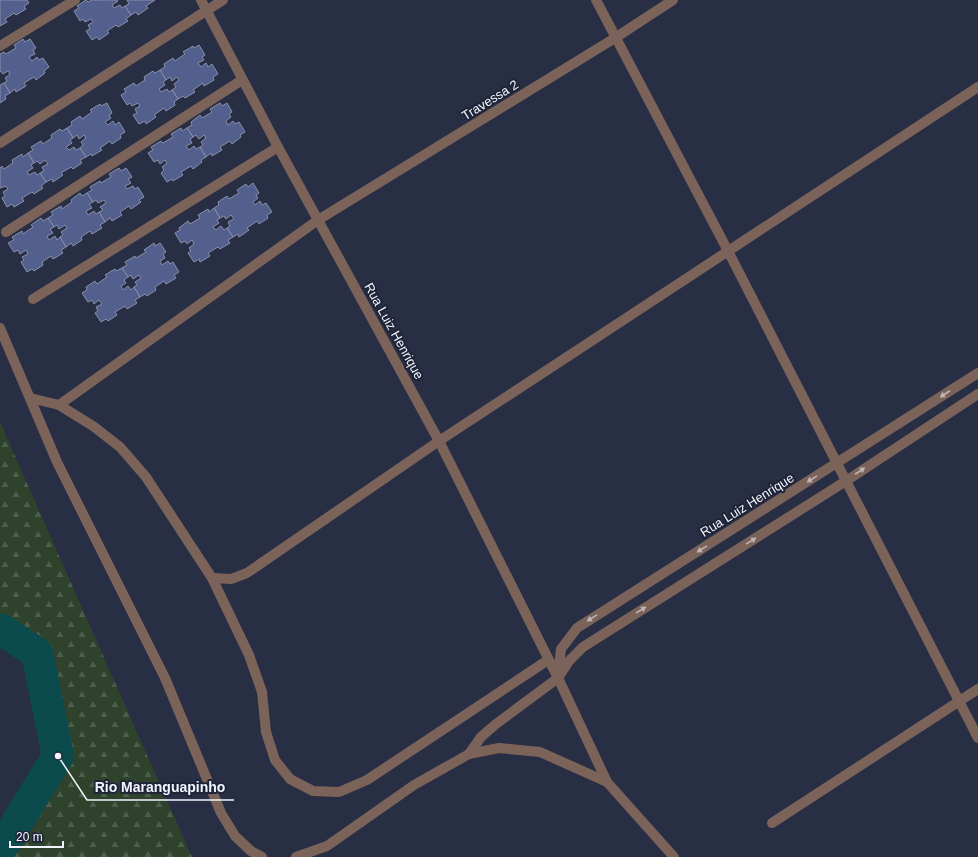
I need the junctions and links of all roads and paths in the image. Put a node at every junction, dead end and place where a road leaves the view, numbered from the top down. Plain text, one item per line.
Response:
1 (75, 0) edge
2 (201, 0) edge
3 (223, 0) edge
4 (596, 0) edge
5 (673, 0) edge
6 (207, 11) junction
7 (615, 38) junction
8 (0, 46) edge
9 (242, 80) junction
10 (978, 87) edge
11 (0, 143) edge
12 (278, 147) junction
13 (318, 220) junction
14 (6, 232) dead end
15 (728, 251) junction
16 (33, 300) dead end
17 (0, 328) edge
18 (978, 373) edge
19 (978, 394) edge
20 (30, 398) junction
21 (59, 405) junction
22 (438, 441) junction
23 (836, 464) junction
24 (846, 481) junction
25 (212, 578) junction
26 (548, 660) junction
27 (558, 678) junction
28 (978, 689) edge
29 (959, 701) junction
30 (978, 738) edge
31 (469, 754) junction
32 (607, 782) junction
33 (772, 822) dead end
34 (262, 857) edge
35 (296, 857) edge
36 (674, 857) edge

1 - 8 street
2 - 6 street, Rua Luiz Henrique
3 - 6 street
4 - 7 street
5 - 7 street, Travessa 2
6 - 9 street, Rua Luiz Henrique
6 - 11 street
7 - 13 street, Travessa 2
7 - 15 street
9 - 12 street, Rua Luiz Henrique
9 - 14 street
10 - 15 street
12 - 13 street, Rua Luiz Henrique
12 - 16 street
13 - 21 street, Travessa 2
13 - 22 street, Rua Luiz Henrique
15 - 22 street
15 - 23 street
17 - 20 street
18 -> 23 street, Rua Luiz Henrique
24 -> 19 street
20 - 21 street
20 - 34 street
21 - 25 street
22 - 25 street
22 - 26 street, Rua Luiz Henrique
23 - 24 street
23 -> 27 street, Rua Luiz Henrique
27 -> 24 street
24 - 29 street
25 - 26 street
26 - 27 street, Rua Luiz Henrique
27 - 31 street
27 - 32 street, Rua Luiz Henrique
28 - 29 street
29 - 30 street
29 - 33 street
31 - 32 street
31 - 35 street
32 - 36 street, Rua Luiz Henrique

